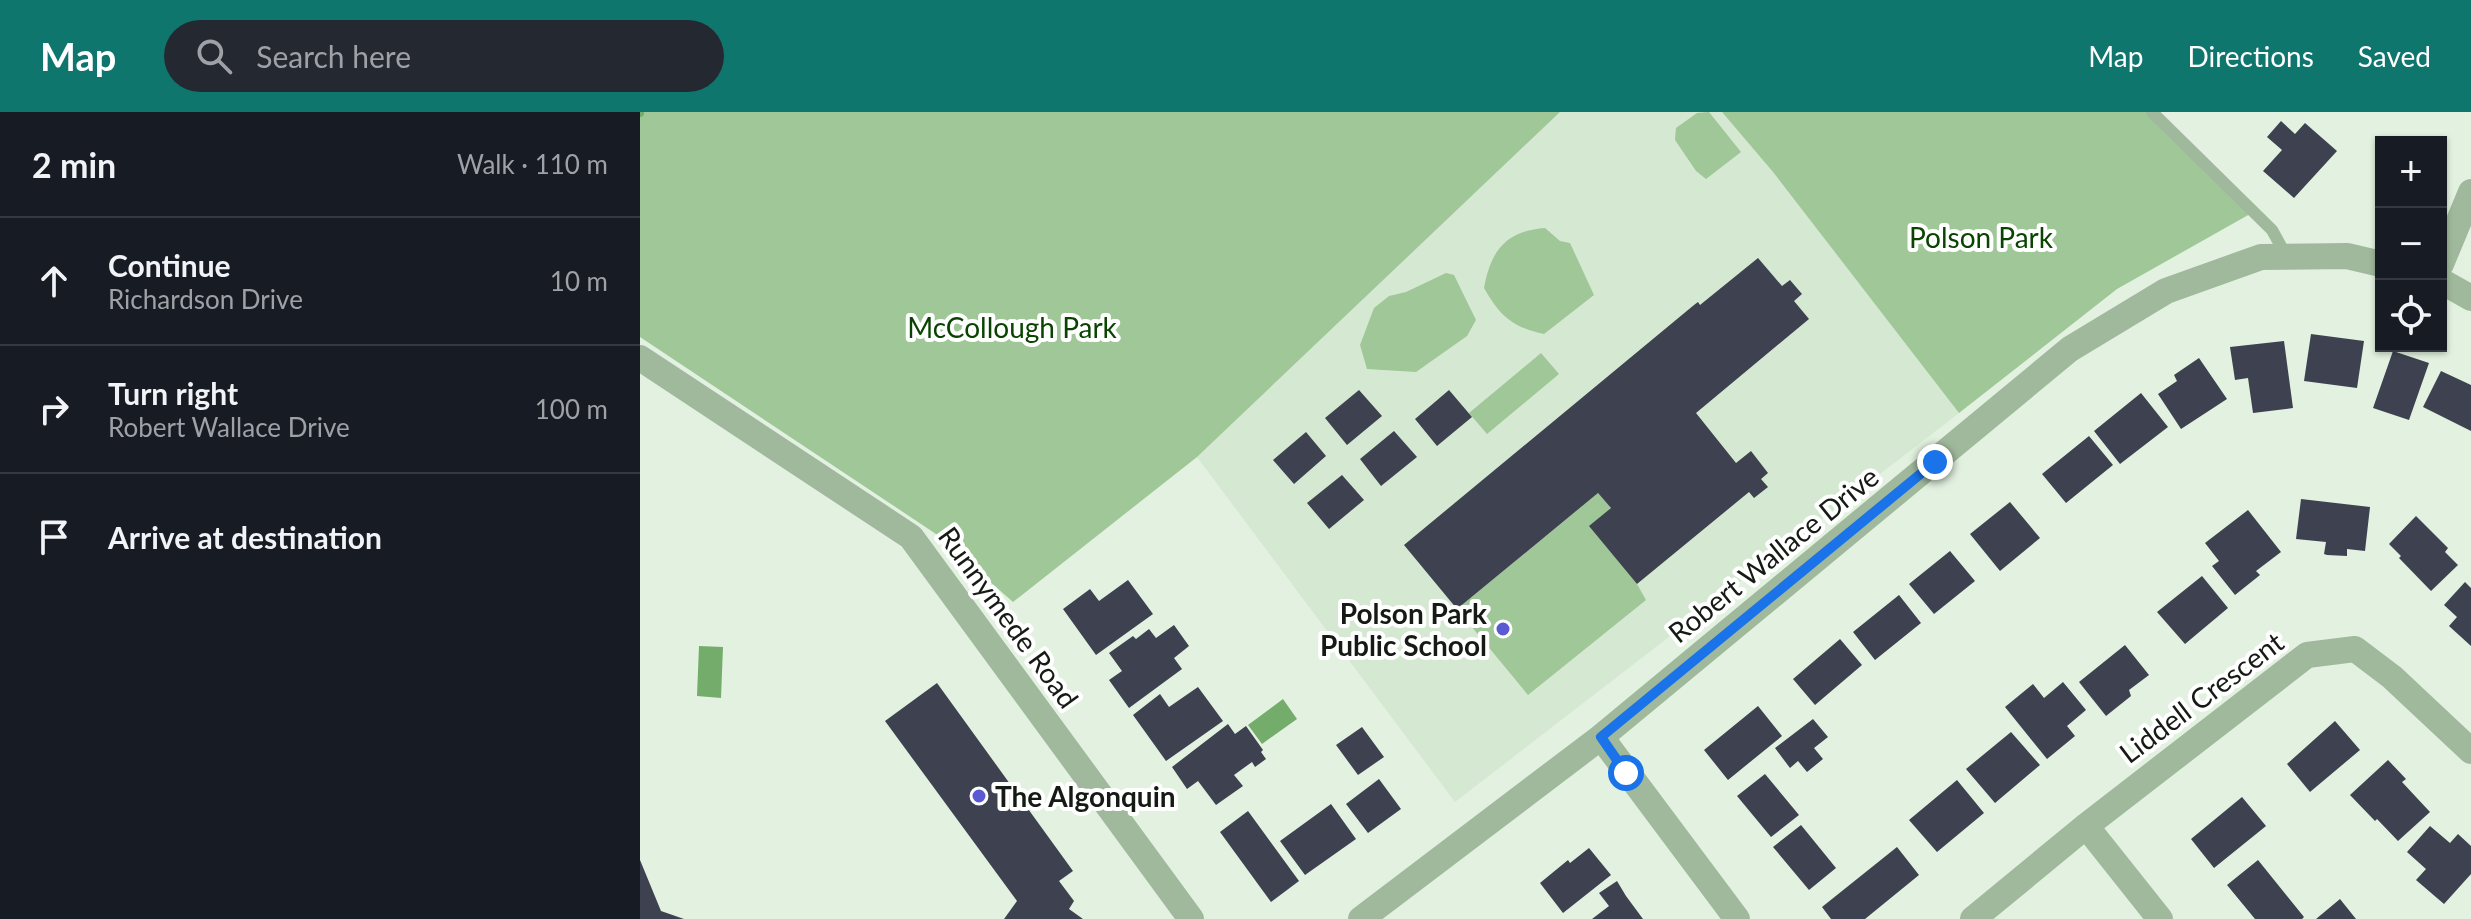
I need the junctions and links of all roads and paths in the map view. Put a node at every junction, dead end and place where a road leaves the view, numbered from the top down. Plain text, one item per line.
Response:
1 (2152, 112) edge
2 (2471, 192) edge
3 (2447, 250) edge
4 (2287, 257) junction
5 (2375, 263) edge
6 (2447, 284) edge
7 (2471, 298) edge
8 (640, 358) edge
9 (1601, 737) junction
10 (2471, 751) edge
11 (2086, 826) junction
12 (1191, 919) edge
13 (1361, 919) edge
14 (1737, 919) edge
15 (1973, 919) edge
16 (2160, 919) edge

1 - 4 lane
2 - 3 street
4 - 5 street, Robert Wallace Drive
4 - 9 street, Robert Wallace Drive
6 - 7 street
8 - 12 street, Runnymede Road
9 - 13 street, Robert Wallace Drive
9 - 14 street
10 - 11 street, Liddell Crescent
11 - 15 street, Liddell Crescent
11 - 16 street

